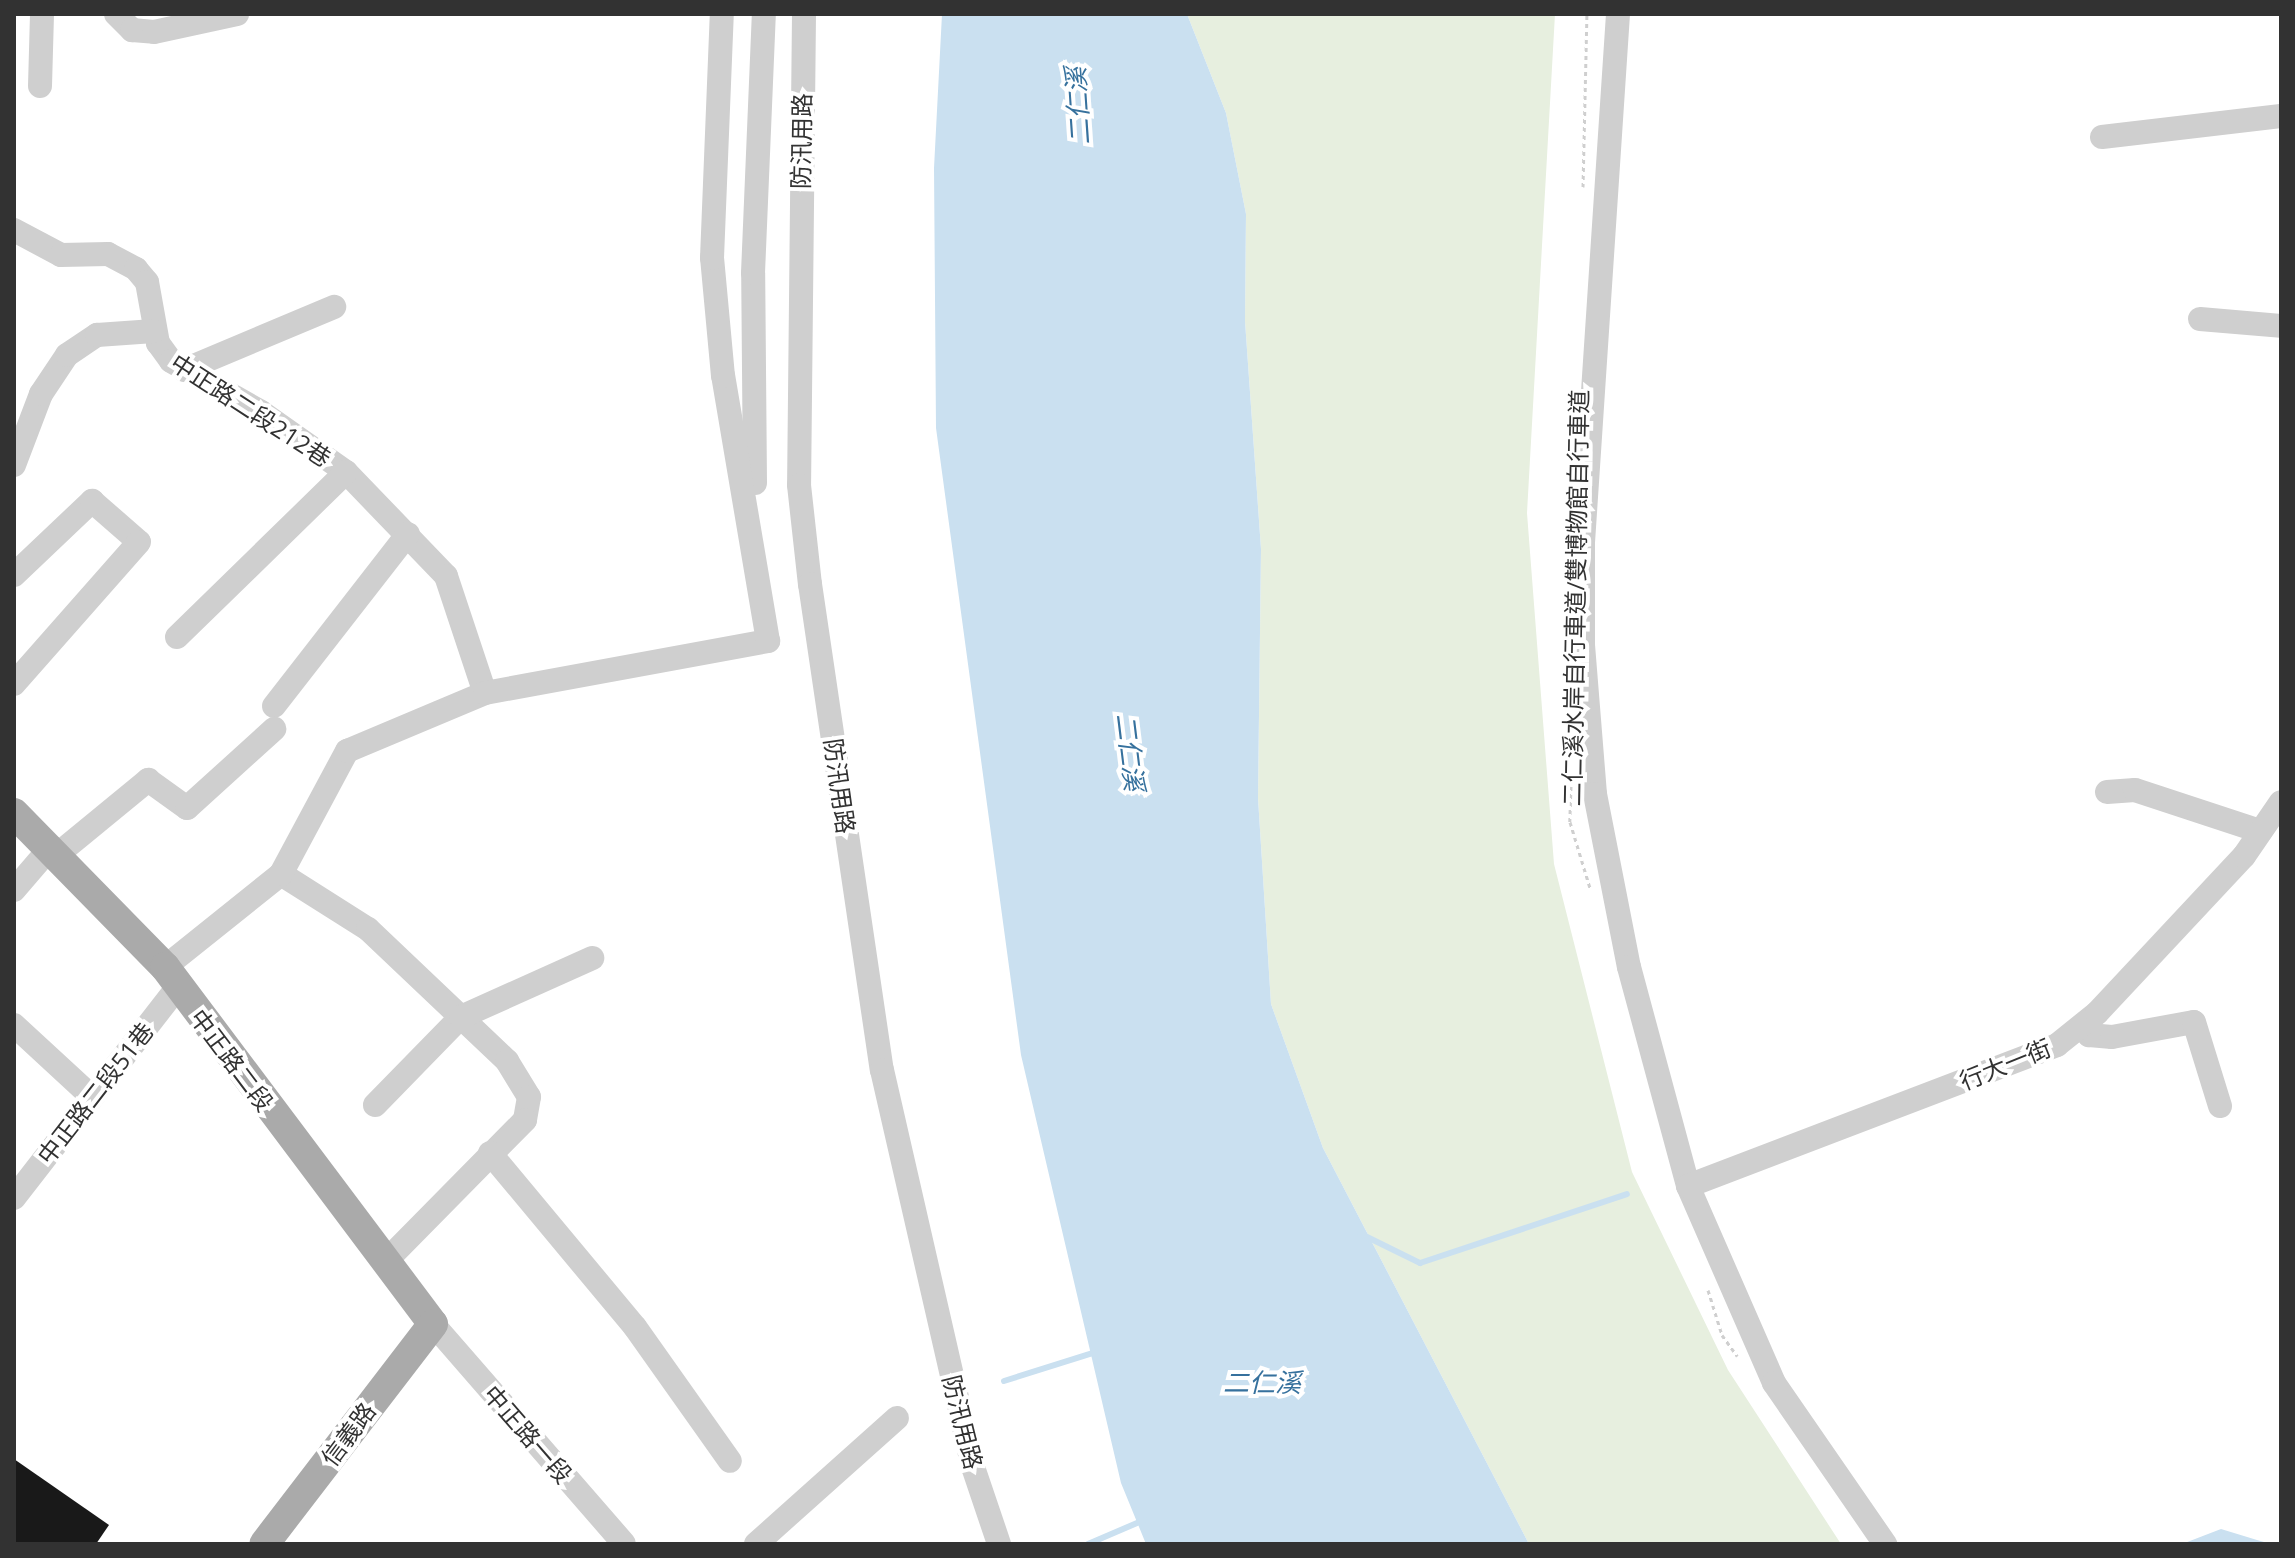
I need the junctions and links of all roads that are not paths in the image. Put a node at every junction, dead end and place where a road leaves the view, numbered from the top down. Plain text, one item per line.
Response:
1 (42, 14) edge
2 (116, 14) edge
3 (237, 14) edge
4 (722, 14) edge
5 (764, 14) edge
6 (804, 14) edge
7 (1618, 14) edge
8 (40, 86) dead end
9 (2281, 116) edge
10 (2102, 137) dead end
11 (14, 230) edge
12 (334, 307) dead end
13 (2200, 319) dead end
14 (2281, 326) edge
15 (154, 331) junction
16 (184, 370) junction
17 (14, 465) edge
18 (346, 472) junction
19 (408, 534) junction
20 (756, 542) junction
21 (14, 575) edge
22 (177, 637) dead end
23 (14, 684) edge
24 (485, 693) junction
25 (2107, 792) dead end
26 (2281, 802) edge
27 (14, 813) edge
28 (2260, 831) junction
29 (54, 851) junction
30 (281, 874) junction
31 (14, 890) edge
32 (592, 958) dead end
33 (171, 977) junction
34 (461, 1017) junction
35 (14, 1025) edge
36 (2083, 1025) junction
37 (92, 1097) junction
38 (375, 1105) dead end
39 (2220, 1106) dead end
40 (490, 1153) junction
41 (1688, 1186) junction
42 (14, 1198) edge
43 (386, 1261) junction
44 (433, 1324) junction
45 (897, 1418) dead end
46 (730, 1461) dead end
47 (264, 1544) edge
48 (624, 1544) edge
49 (756, 1544) edge
50 (999, 1544) edge
51 (1885, 1544) edge

1 - 8 street
2 - 3 street
4 - 20 street
5 - 20 street
6 - 50 street, 防汛用路
7 - 41 street
9 - 10 street
11 - 15 street
12 - 16 street
13 - 14 street
15 - 16 street, 中正路二段212巷
15 - 17 street, 中正路二段212巷
16 - 18 street, 中正路二段212巷
18 - 19 street, 中正路二段212巷
18 - 22 street
19 - 24 street, 中正路二段212巷
19 - 29 street
20 - 24 street
21 - 23 street
24 - 30 street
25 - 28 street
26 - 28 street, 行大一街
27 - 29 main road, 中正路二段
28 - 36 street, 行大一街
29 - 31 street
29 - 33 main road, 中正路二段
30 - 33 street, 中正路二段51巷
30 - 34 street
32 - 34 street
33 - 37 street, 中正路二段51巷
33 - 43 main road, 中正路二段
34 - 38 street
34 - 40 street
35 - 37 street
36 - 39 street
36 - 41 street, 行大一街
37 - 42 street, 中正路二段51巷
40 - 43 street
40 - 46 street
41 - 51 street
43 - 44 main road, 中正路二段
44 - 47 main road, 信義路
44 - 48 street, 中正路一段
45 - 49 street

